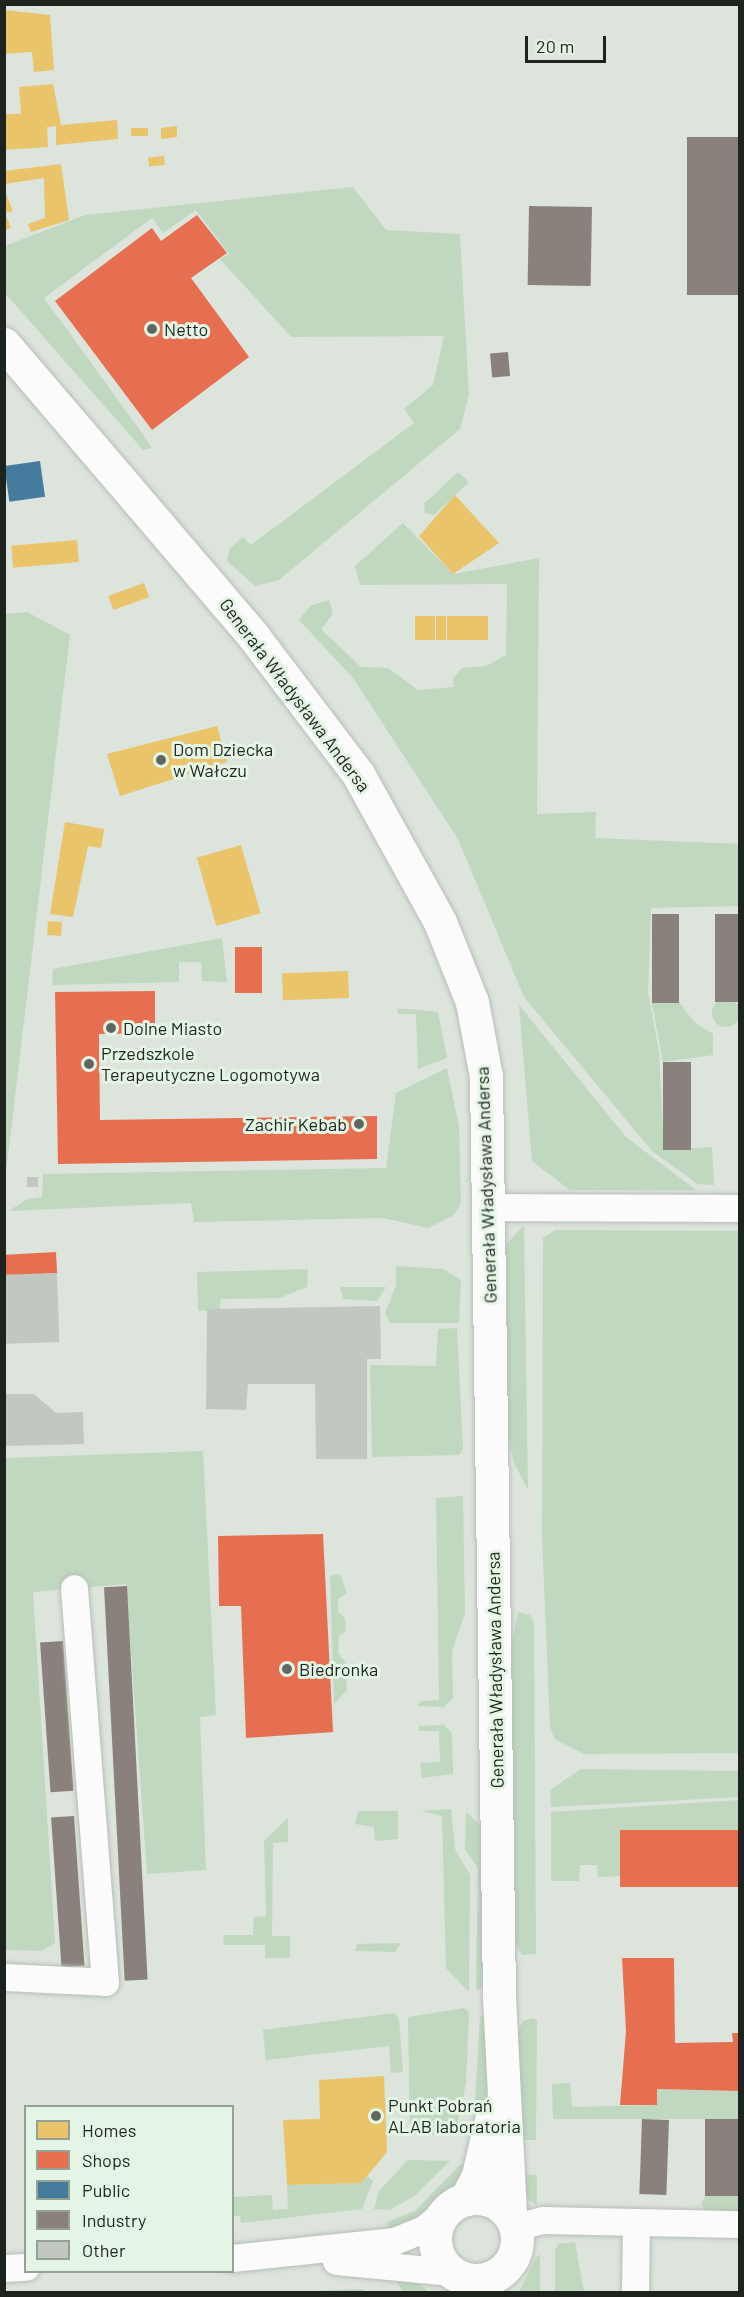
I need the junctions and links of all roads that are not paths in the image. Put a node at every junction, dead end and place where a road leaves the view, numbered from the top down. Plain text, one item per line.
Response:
1 (4, 344) edge
2 (489, 1207) junction
3 (740, 1208) edge
4 (74, 1588) dead end
5 (4, 1977) edge
6 (501, 2073) junction
7 (456, 2205) junction
8 (513, 2221) junction
9 (636, 2224) junction
10 (740, 2224) edge
11 (263, 2256) junction
12 (234, 2258) edge
13 (24, 2267) edge
14 (4, 2268) edge
15 (461, 2280) edge
16 (503, 2281) edge
17 (635, 2292) edge

1 - 2 main road, Generała Władysława Andersa
2 - 3 street
2 - 6 main road, Generała Władysława Andersa
4 - 5 street
6 - 7 main road, Generała Władysława Andersa
6 - 8 main road, Generała Władysława Andersa
7 - 8 main road
7 - 11 street
7 - 15 main road
8 - 9 street
8 - 16 main road
9 - 10 street
9 - 17 street
11 - 12 street
11 - 15 street
13 - 14 street
15 - 16 main road

